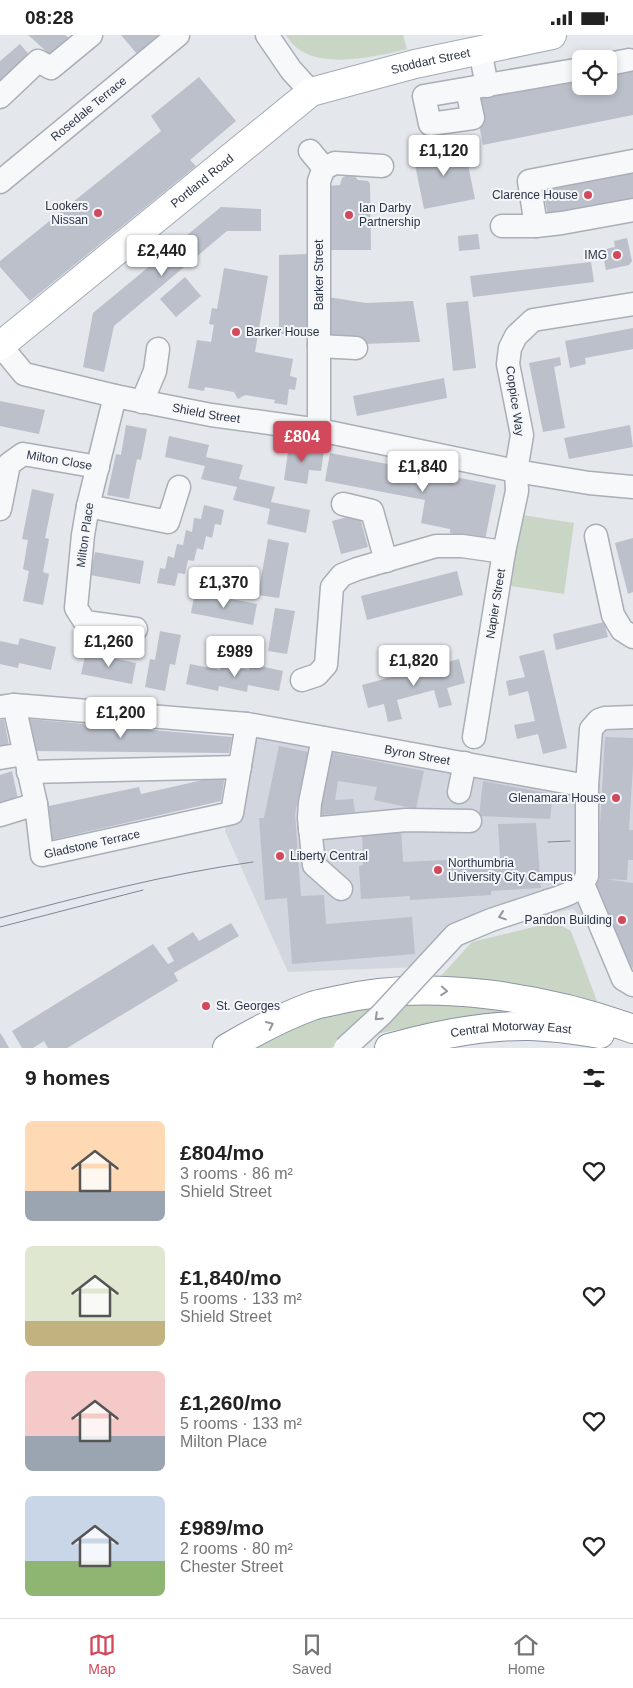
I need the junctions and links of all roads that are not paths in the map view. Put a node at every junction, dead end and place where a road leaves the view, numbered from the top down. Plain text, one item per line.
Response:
1 (91, 35) edge
2 (178, 35) edge
3 (268, 35) edge
4 (552, 35) edge
5 (480, 50) junction
6 (572, 71) edge
7 (311, 92) junction
8 (0, 97) edge
9 (633, 161) edge
10 (382, 166) dead end
11 (0, 182) edge
12 (633, 210) edge
13 (502, 226) dead end
14 (536, 226) junction
15 (633, 304) edge
16 (0, 346) edge
17 (319, 346) junction
18 (356, 348) dead end
19 (158, 349) dead end
20 (115, 396) junction
21 (142, 402) junction
22 (319, 430) junction
23 (98, 467) junction
24 (516, 471) junction
25 (179, 487) dead end
26 (633, 487) edge
27 (343, 504) dead end
28 (88, 506) junction
29 (0, 509) edge
30 (596, 536) dead end
31 (504, 551) junction
32 (386, 561) junction
33 (136, 629) dead end
34 (633, 637) edge
35 (302, 680) dead end
36 (7, 706) edge
37 (633, 717) edge
38 (247, 724) junction
39 (474, 737) dead end
40 (323, 738) junction
41 (0, 758) edge
42 (26, 763) junction
43 (465, 763) junction
44 (240, 767) junction
45 (588, 786) junction
46 (459, 792) dead end
47 (36, 804) junction
48 (0, 815) edge
49 (470, 821) dead end
50 (310, 829) junction
51 (583, 884) junction
52 (341, 889) dead end
53 (633, 985) edge
54 (633, 1029) edge
55 (633, 1039) edge
56 (227, 1048) edge
57 (345, 1048) edge
58 (389, 1048) edge

1 - 8 street
2 - 11 street, Rosedale Terrace
3 - 7 street
4 - 5 main road, Stoddart Street
5 - 6 street
5 - 7 main road, Stoddart Street
7 - 16 main road, Portland Road
9 - 14 street
10 - 17 street, Barker Street
12 - 14 street
13 - 14 street
15 - 24 street, Coppice Way
16 - 20 street, Shield Street
17 - 18 street
17 - 22 street, Barker Street
19 - 21 street
20 - 21 street, Shield Street
20 - 23 street, Milton Place
21 - 22 street, Shield Street
22 - 24 street, Shield Street
23 - 28 street, Milton Place
23 - 29 street, Milton Close
24 - 26 street, Shield Street
24 - 31 street, Napier Street
25 - 28 street
27 - 32 street
28 - 33 street, Milton Place
30 - 34 street
31 - 32 street
31 - 39 street, Napier Street
32 - 35 street
36 - 38 street, Byron Street
36 - 42 street, Gladstone Terrace
37 - 45 street
38 - 40 street, Byron Street
38 - 44 street
40 - 43 street, Byron Street
40 - 50 street
41 - 42 street
42 - 44 street
42 - 47 street, Gladstone Terrace
43 - 45 street, Byron Street
43 - 46 street
44 - 47 street, Gladstone Terrace
45 - 51 street
47 - 48 street
49 - 50 street
50 - 52 street
51 - 53 street
51 -> 57 street, bridge
56 -> 54 main road
55 - 58 main road, Central Motorway East

